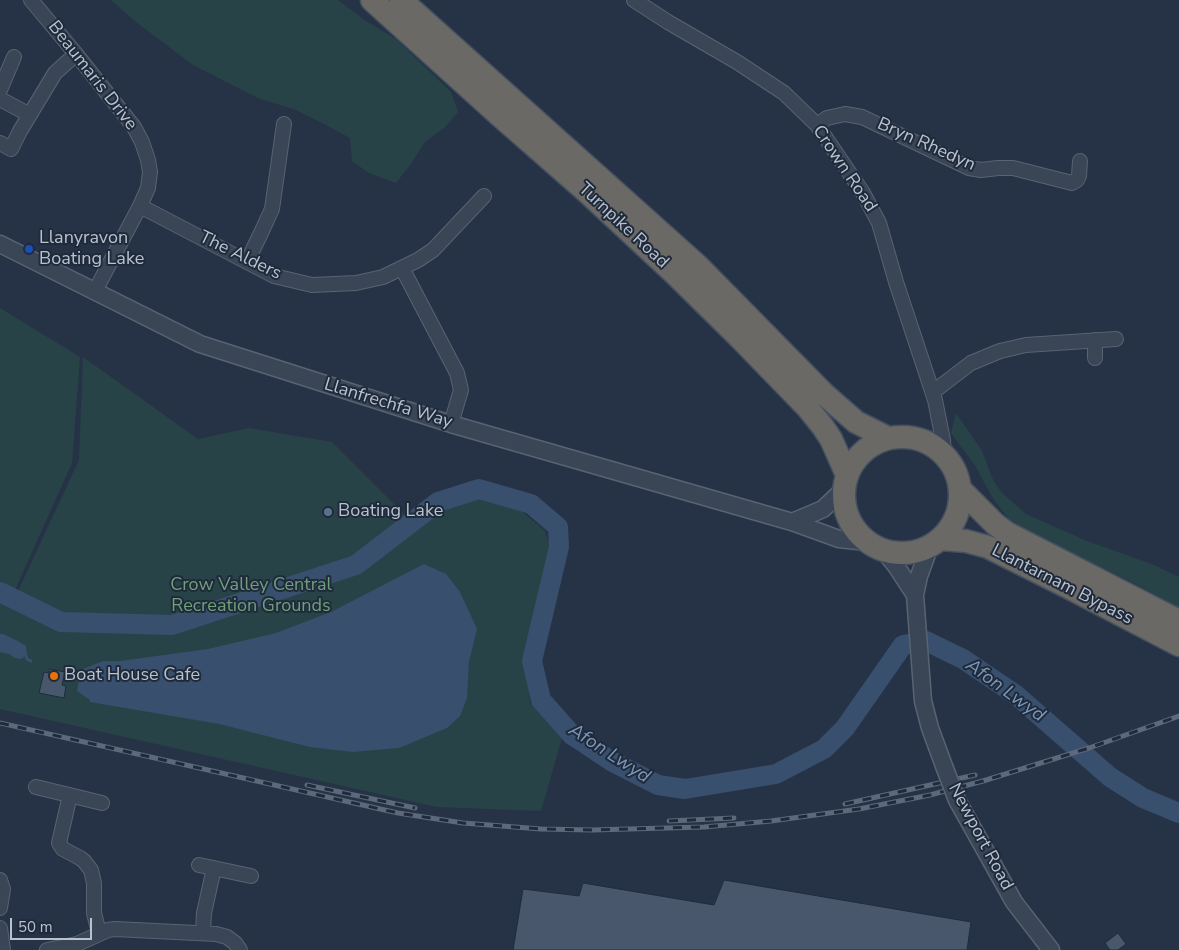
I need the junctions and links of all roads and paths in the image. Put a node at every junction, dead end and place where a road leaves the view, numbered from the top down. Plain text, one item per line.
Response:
1 (32, 0) edge
2 (372, 0) edge
3 (401, 0) edge
4 (634, 0) edge
5 (76, 54) junction
6 (14, 57) dead end
7 (0, 90) edge
8 (0, 100) edge
9 (30, 116) junction
10 (284, 124) dead end
11 (817, 125) junction
12 (0, 143) edge
13 (1080, 161) dead end
14 (484, 196) dead end
15 (140, 206) junction
16 (0, 244) edge
17 (247, 262) junction
18 (402, 268) junction
19 (95, 291) junction
20 (1116, 339) dead end
21 (1095, 340) junction
22 (1095, 358) dead end
23 (934, 396) junction
24 (451, 424) junction
25 (888, 438) junction
26 (944, 454) junction
27 (846, 482) junction
28 (960, 488) junction
29 (792, 522) junction
30 (935, 543) junction
31 (875, 546) junction
32 (915, 595) junction
33 (1179, 621) edge
34 (1179, 645) edge
35 (36, 787) dead end
36 (70, 795) junction
37 (102, 803) dead end
38 (199, 864) dead end
39 (214, 868) junction
40 (251, 876) dead end
41 (0, 880) edge
42 (0, 908) edge
43 (0, 928) edge
44 (203, 933) junction
45 (99, 934) junction
46 (3, 950) edge
47 (47, 950) edge
48 (240, 950) edge
49 (1051, 950) edge

1 - 5 street, Beaumaris Drive
2 - 27 highway, Turnpike Road
3 - 25 highway, Turnpike Road
4 - 11 street, Crown Road
5 - 9 street
5 - 15 street, Beaumaris Drive
6 - 7 street
8 - 9 street
9 - 12 street
10 - 17 street
11 - 13 street, Bryn Rhedyn
11 - 23 street, Crown Road
14 - 18 street, The Alders
15 - 17 street, The Alders
15 - 19 street, Beaumaris Drive
16 - 19 street, Llanfrechfa Way
17 - 18 street, The Alders
18 - 24 street
19 - 24 street, Llanfrechfa Way
20 - 21 street
21 - 22 street
21 - 23 street
23 - 26 street, Crown Road
24 - 29 street, Llanfrechfa Way
25 - 26 highway
25 - 27 highway
26 - 28 highway
27 - 29 street
27 - 31 highway
28 - 30 highway
28 - 33 highway, Llantarnam Bypass
29 - 31 street, Llanfrechfa Way
30 - 31 highway
30 - 32 street, Newport Road
30 - 34 highway, Llantarnam Bypass
31 - 32 street
32 - 49 street, Newport Road, bridge
35 - 36 street
36 - 37 street
36 - 45 street
38 - 39 street
39 - 40 street
39 - 44 street
41 - 42 street
43 - 46 street
44 - 45 street
44 - 48 street
45 - 47 street

